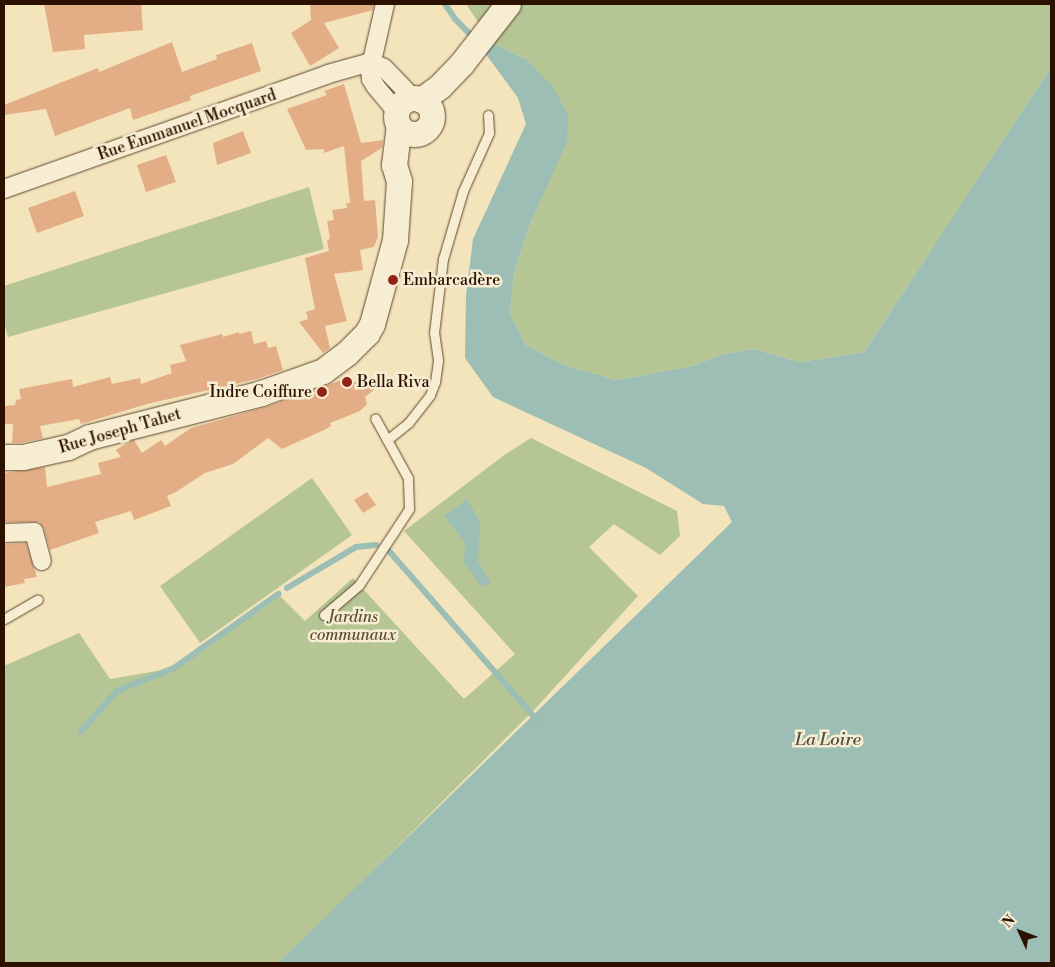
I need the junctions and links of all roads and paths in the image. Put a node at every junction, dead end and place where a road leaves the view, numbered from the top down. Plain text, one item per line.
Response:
1 (385, 4) edge
2 (508, 4) edge
3 (371, 62) junction
4 (414, 114) junction
5 (488, 115) dead end
6 (4, 188) edge
7 (375, 418) dead end
8 (387, 440) junction
9 (4, 457) edge
10 (4, 533) edge
11 (42, 561) dead end
12 (38, 598) dead end
13 (324, 615) dead end
14 (4, 619) edge

1 - 3 street
2 - 4 street
3 - 4 street
3 - 6 street, Rue Emmanuel Mocquard
4 - 9 street, Rue Joseph Tahet
5 - 8 lane
7 - 8 lane
8 - 13 lane
10 - 11 street
12 - 14 lane

